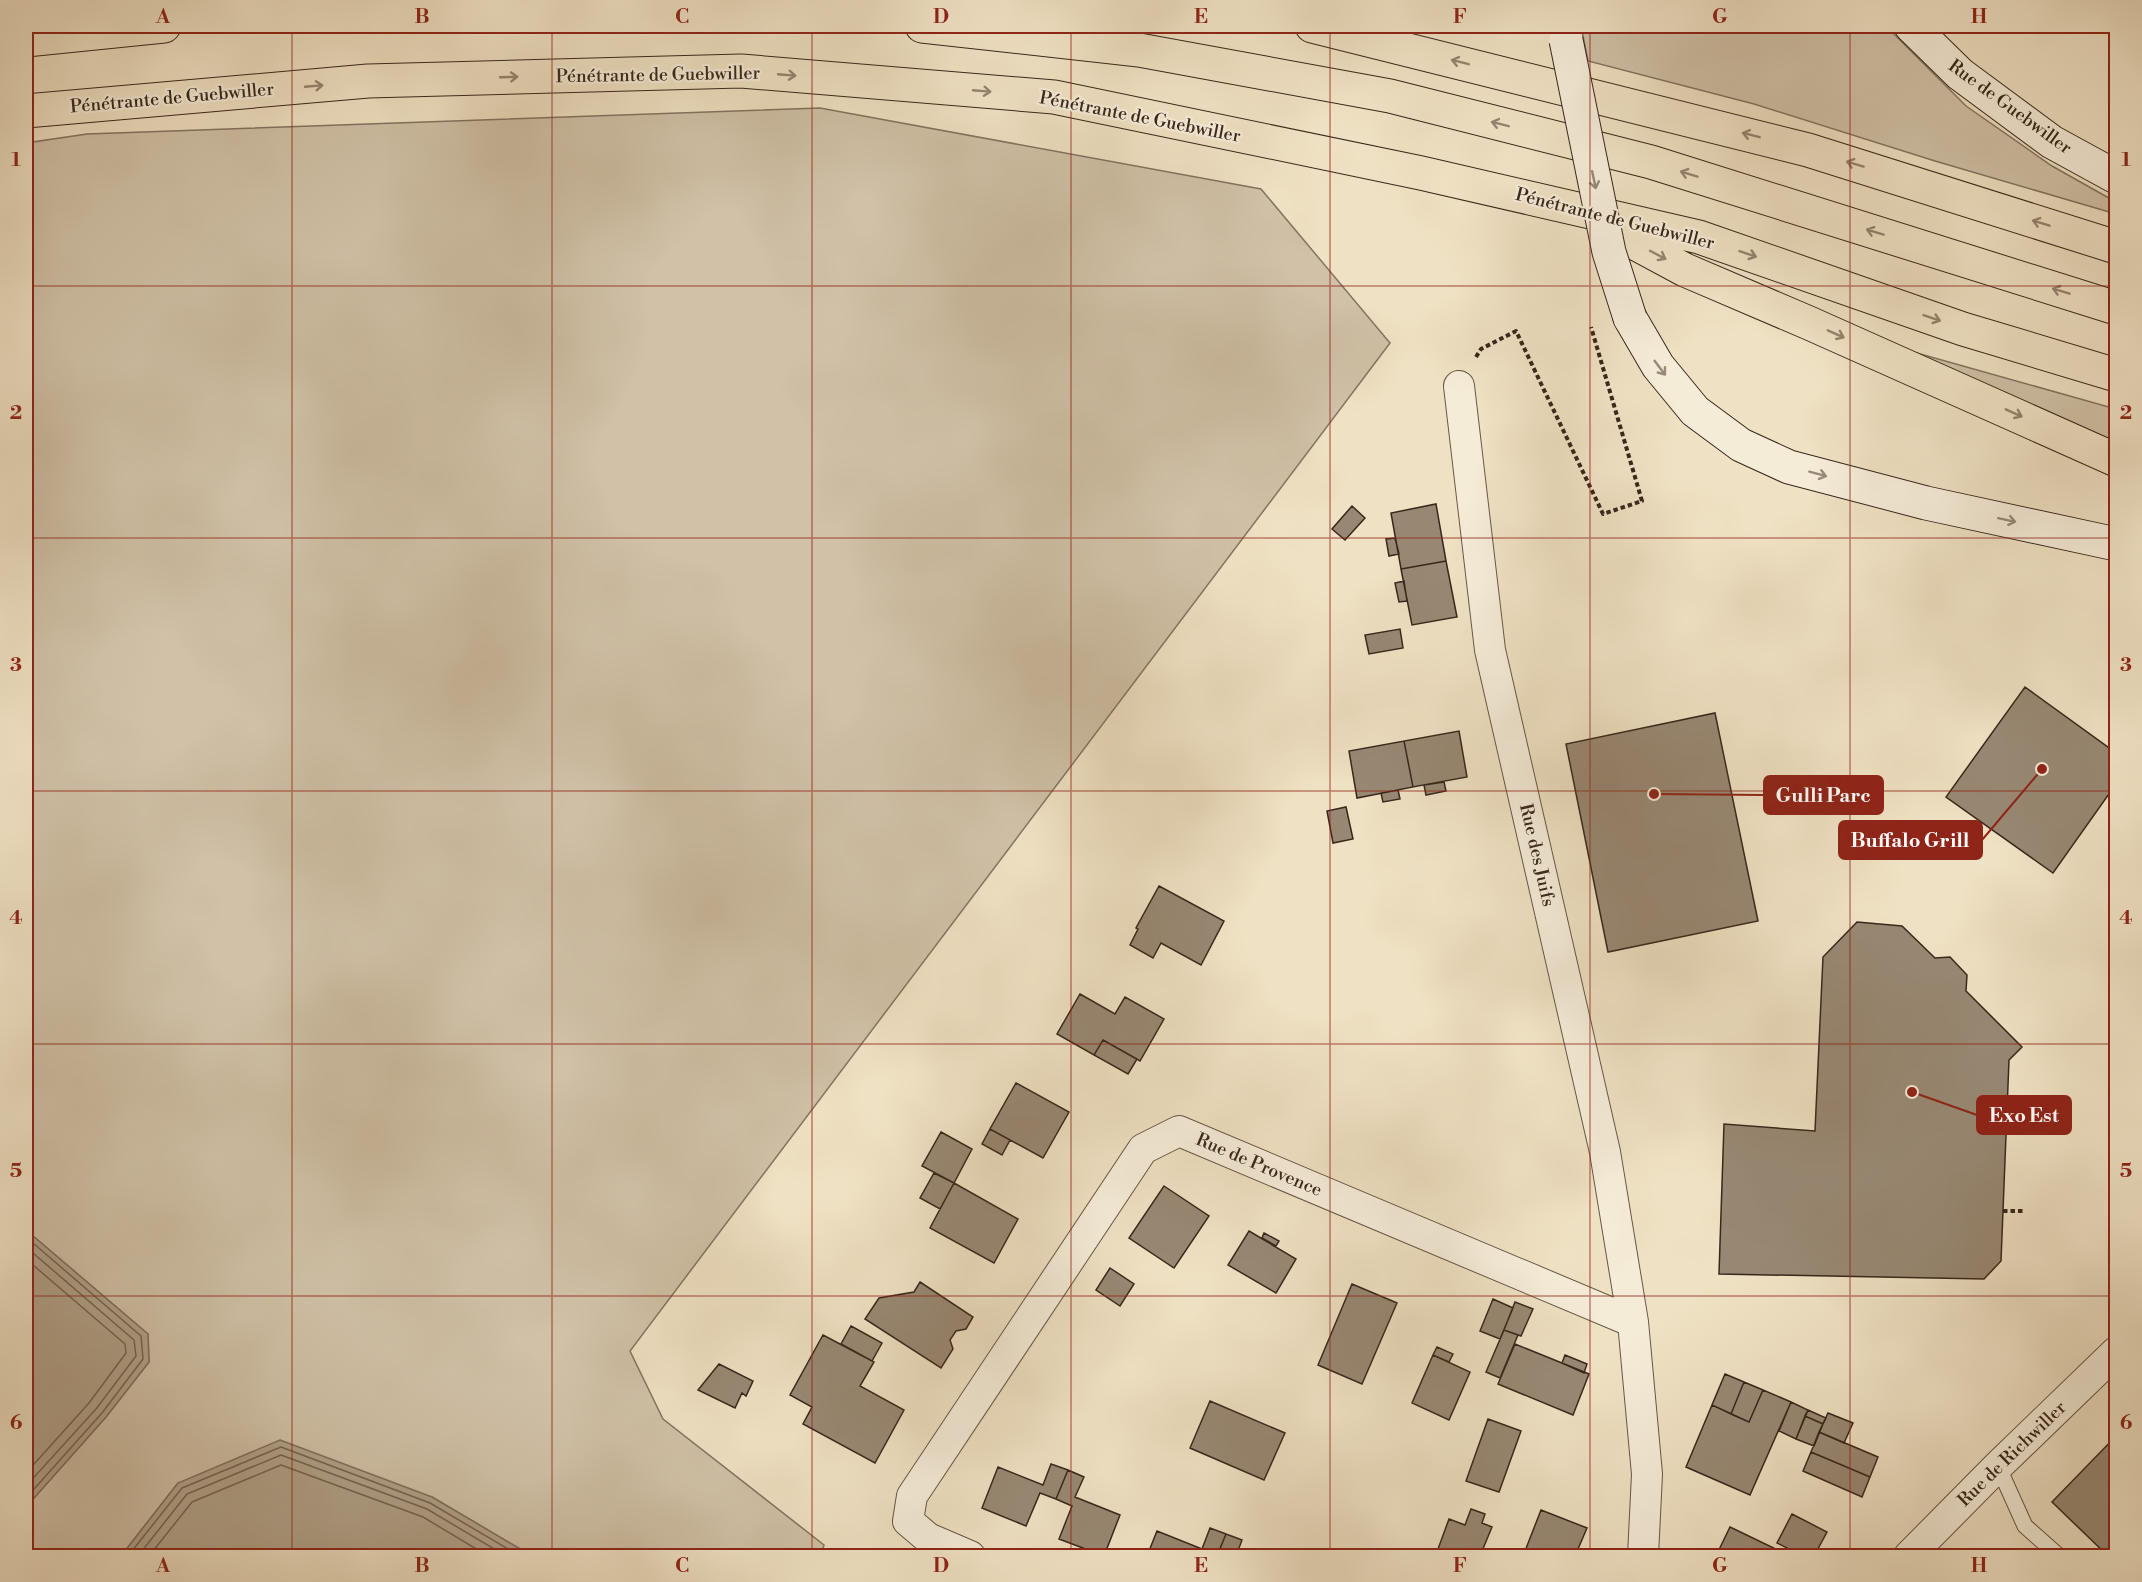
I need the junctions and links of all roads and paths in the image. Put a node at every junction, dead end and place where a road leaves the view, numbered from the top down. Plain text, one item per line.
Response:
1 (164, 26) edge
2 (922, 26) edge
3 (1312, 26) edge
4 (1911, 26) edge
5 (1564, 33) edge
6 (26, 40) edge
7 (26, 111) edge
8 (2116, 177) edge
9 (1569, 207) junction
10 (2116, 247) edge
11 (2116, 308) edge
12 (1589, 320) dead end
13 (2116, 375) edge
14 (1459, 386) joint
15 (2116, 460) edge
16 (2116, 544) edge
17 (2003, 1211) dead end
18 (2025, 1211) dead end
19 (1633, 1322) junction
20 (2116, 1352) edge
21 (1998, 1466) junction
22 (970, 1557) edge
23 (1643, 1557) edge
24 (1909, 1557) edge
25 (2059, 1557) edge

1 - 6 highway
11 -> 2 highway
10 -> 3 highway
4 - 8 main road, Rue de Guebwiller
5 -> 16 main road, bridge
7 -> 9 highway, Pénétrante de Guebwiller
9 -> 13 highway, Pénétrante de Guebwiller
9 -> 15 highway
12 - 14 path
14 - 19 street, Rue des Juifs
17 - 18 path
19 - 22 street, Rue de Provence
19 - 23 street
20 - 21 street, Rue de Richwiller
21 - 24 street, Rue de Richwiller
21 - 25 lane

